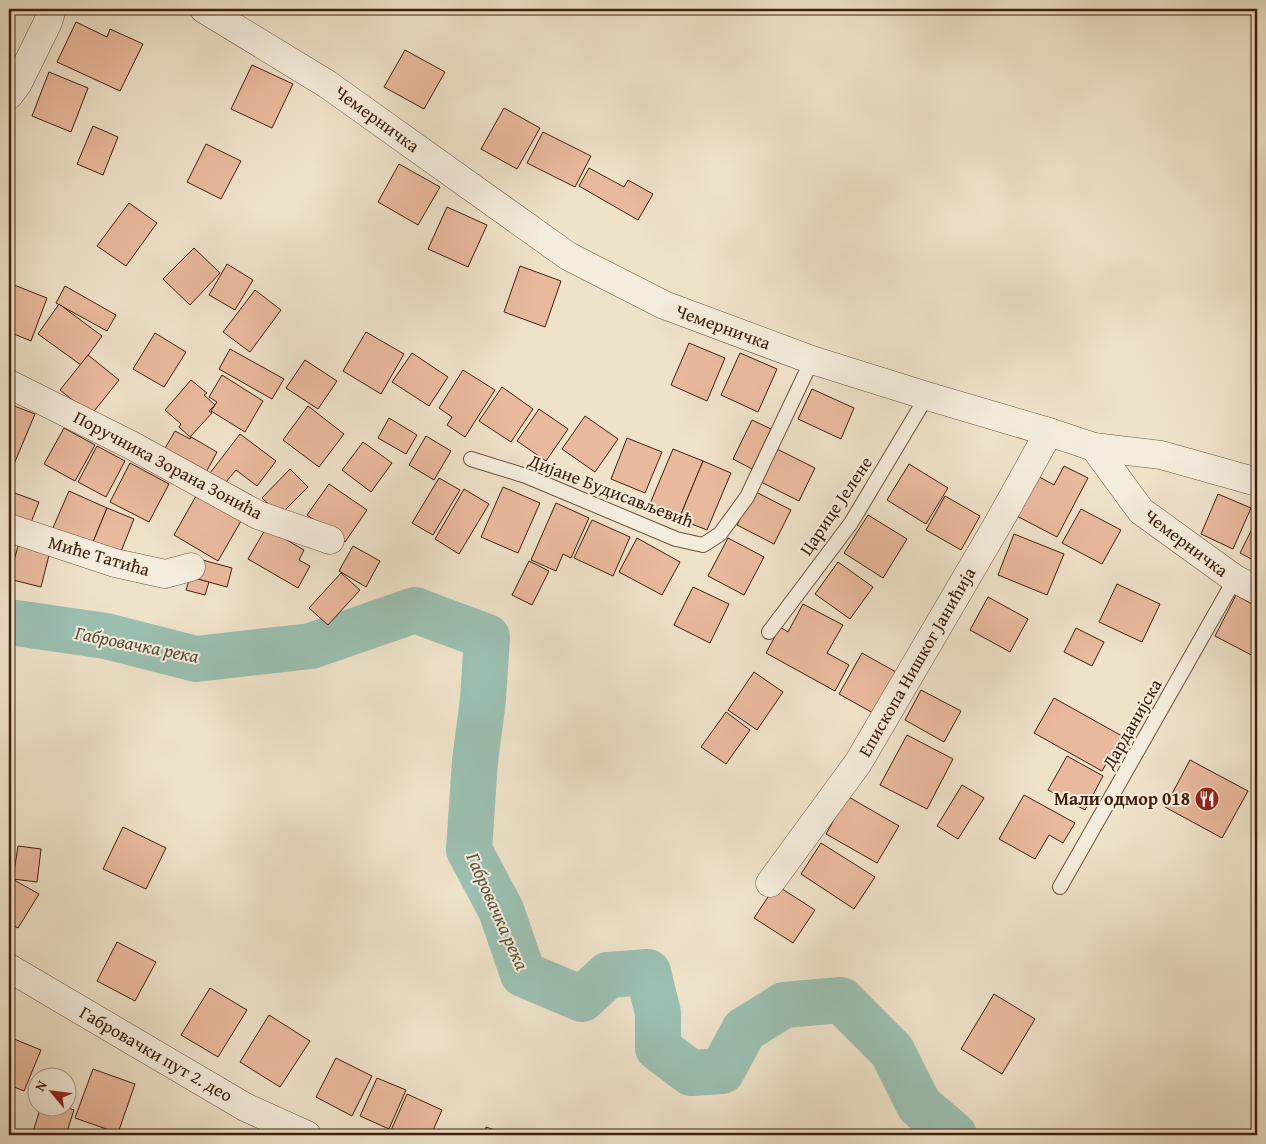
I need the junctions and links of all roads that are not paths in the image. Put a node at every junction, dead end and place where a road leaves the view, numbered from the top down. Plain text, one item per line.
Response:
1 (52, 9) edge
2 (204, 9) edge
3 (9, 95) edge
4 (812, 360) junction
5 (9, 384) edge
6 (927, 396) junction
7 (1050, 432) junction
8 (1094, 447) junction
9 (471, 459) dead end
10 (1257, 482) edge
11 (9, 528) edge
12 (330, 540) dead end
13 (191, 567) dead end
14 (1246, 584) edge
15 (769, 632) dead end
16 (770, 884) dead end
17 (1060, 887) dead end
18 (9, 968) edge
19 (307, 1135) edge

1 - 3 street
2 - 4 street, Чемерничка
4 - 6 street, Чемерничка
4 - 9 lane, Дијане Будисављевић
5 - 12 street, Поручника Зорана Зонића
6 - 7 street, Чемерничка
6 - 15 lane, Царице Јелене
7 - 8 street, Чемерничка
7 - 16 street, Епископа Нишког Јанићија
8 - 10 street
8 - 14 street, Чемерничка
11 - 13 street, Миће Татића
14 - 17 lane, Дарданијска
18 - 19 street, Габровачки пут 2. део

